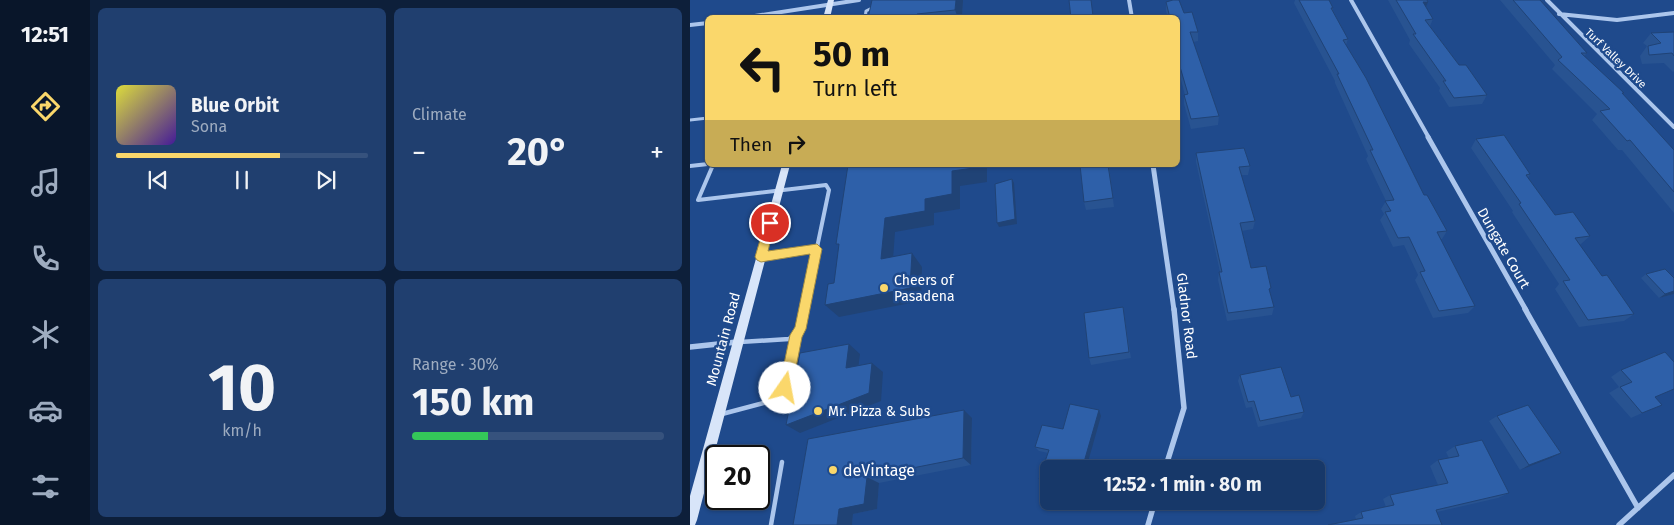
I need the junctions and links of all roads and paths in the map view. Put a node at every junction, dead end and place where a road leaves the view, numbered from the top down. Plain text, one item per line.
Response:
1 (859, 0) edge
2 (878, 0) edge
3 (1129, 0) edge
4 (1351, 0) edge
5 (1547, 0) edge
6 (831, 2) edge
7 (1559, 14) junction
8 (1674, 14) edge
9 (759, 15) edge
10 (827, 15) edge
11 (865, 15) edge
12 (1132, 15) edge
13 (705, 23) edge
14 (690, 25) edge
15 (705, 118) edge
16 (690, 120) edge
17 (1674, 127) edge
18 (705, 164) edge
19 (690, 166) edge
20 (712, 167) edge
21 (785, 167) edge
22 (1153, 167) edge
23 (779, 190) junction
24 (817, 249) junction
25 (761, 257) junction
26 (796, 335) junction
27 (738, 342) junction
28 (690, 347) edge
29 (718, 415) junction
30 (1168, 460) edge
31 (782, 462) dead end
32 (1674, 475) edge
33 (1638, 508) junction
34 (1152, 510) edge
35 (690, 520) edge
36 (771, 525) edge
37 (1148, 525) edge
38 (1619, 525) edge

1 - 6 street
2 - 11 lane
3 - 12 street
4 - 33 street, Dungate Court
5 - 7 street, Turf Valley Drive
6 - 9 street
6 - 10 main road
7 - 8 street
7 - 17 street, Turf Valley Drive
13 - 14 street
15 - 16 lane
18 - 19 lane
20 - 23 lane
21 - 23 main road, Mountain Road
22 - 30 street, Gladnor Road
23 - 24 lane
23 - 25 main road, Mountain Road
24 - 25 lane
24 - 26 lane
25 - 27 main road, Mountain Road
26 - 27 lane
26 - 29 lane
27 - 28 street
27 - 29 main road, Mountain Road
29 - 35 main road, Mountain Road
31 - 36 lane
32 - 33 street
33 - 38 street
34 - 37 street

